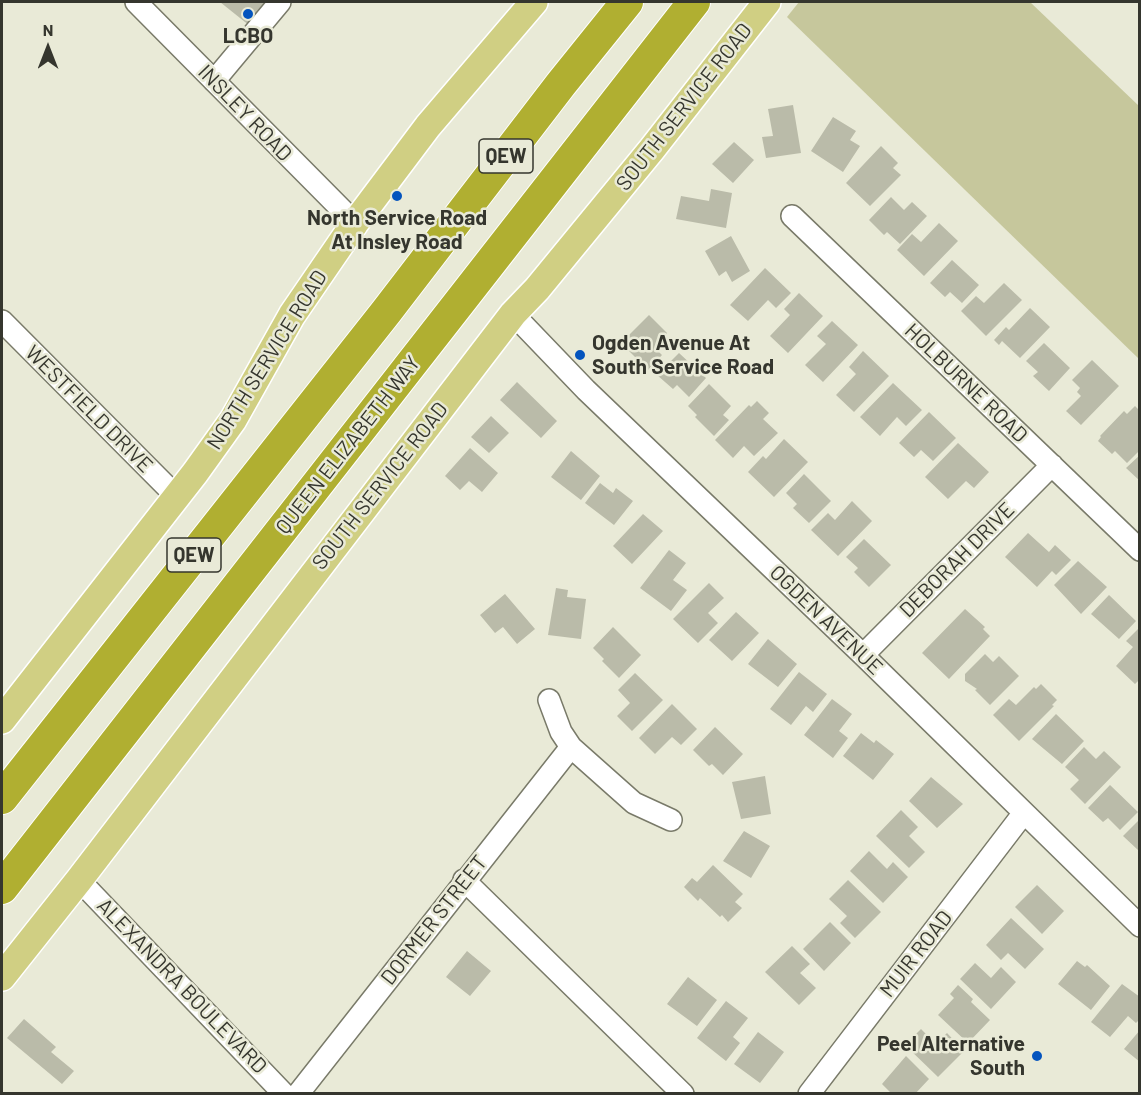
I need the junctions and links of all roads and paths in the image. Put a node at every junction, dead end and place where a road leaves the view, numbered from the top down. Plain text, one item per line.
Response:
1 (136, 2) edge
2 (280, 2) edge
3 (534, 2) edge
4 (627, 2) edge
5 (694, 2) edge
6 (766, 2) edge
7 (214, 81) junction
8 (792, 216) dead end
9 (355, 223) junction
10 (513, 314) junction
11 (2, 321) edge
12 (1052, 465) junction
13 (176, 496) junction
14 (1140, 550) edge
15 (863, 655) junction
16 (549, 700) dead end
17 (2, 720) edge
18 (571, 747) junction
19 (2, 798) edge
20 (1023, 814) junction
21 (671, 820) dead end
22 (80, 879) junction
23 (464, 880) junction
24 (2, 888) edge
25 (1140, 926) edge
26 (2, 977) edge
27 (284, 1094) edge
28 (298, 1094) edge
29 (683, 1094) edge
30 (808, 1094) edge

1 - 7 street, INSLEY ROAD
2 - 7 street
3 - 9 main road, NORTH SERVICE ROAD
4 - 19 highway, QEW
5 - 24 highway, QUEEN ELIZABETH WAY / QEW
6 - 10 main road, SOUTH SERVICE ROAD
7 - 9 street, INSLEY ROAD
8 - 12 street, HOLBURNE ROAD
9 - 13 main road, NORTH SERVICE ROAD
10 - 15 street, OGDEN AVENUE
10 - 22 main road, SOUTH SERVICE ROAD
11 - 13 street, WESTFIELD DRIVE
12 - 14 street, HOLBURNE ROAD
12 - 15 street, DEBORAH DRIVE
13 - 17 main road, NORTH SERVICE ROAD
15 - 20 street, OGDEN AVENUE
16 - 18 street
18 - 21 street
18 - 23 street, DORMER STREET
20 - 25 street, OGDEN AVENUE
20 - 30 street, MUIR ROAD
22 - 26 main road, SOUTH SERVICE ROAD
22 - 27 street, ALEXANDRA BOULEVARD
23 - 28 street, DORMER STREET
23 - 29 street

